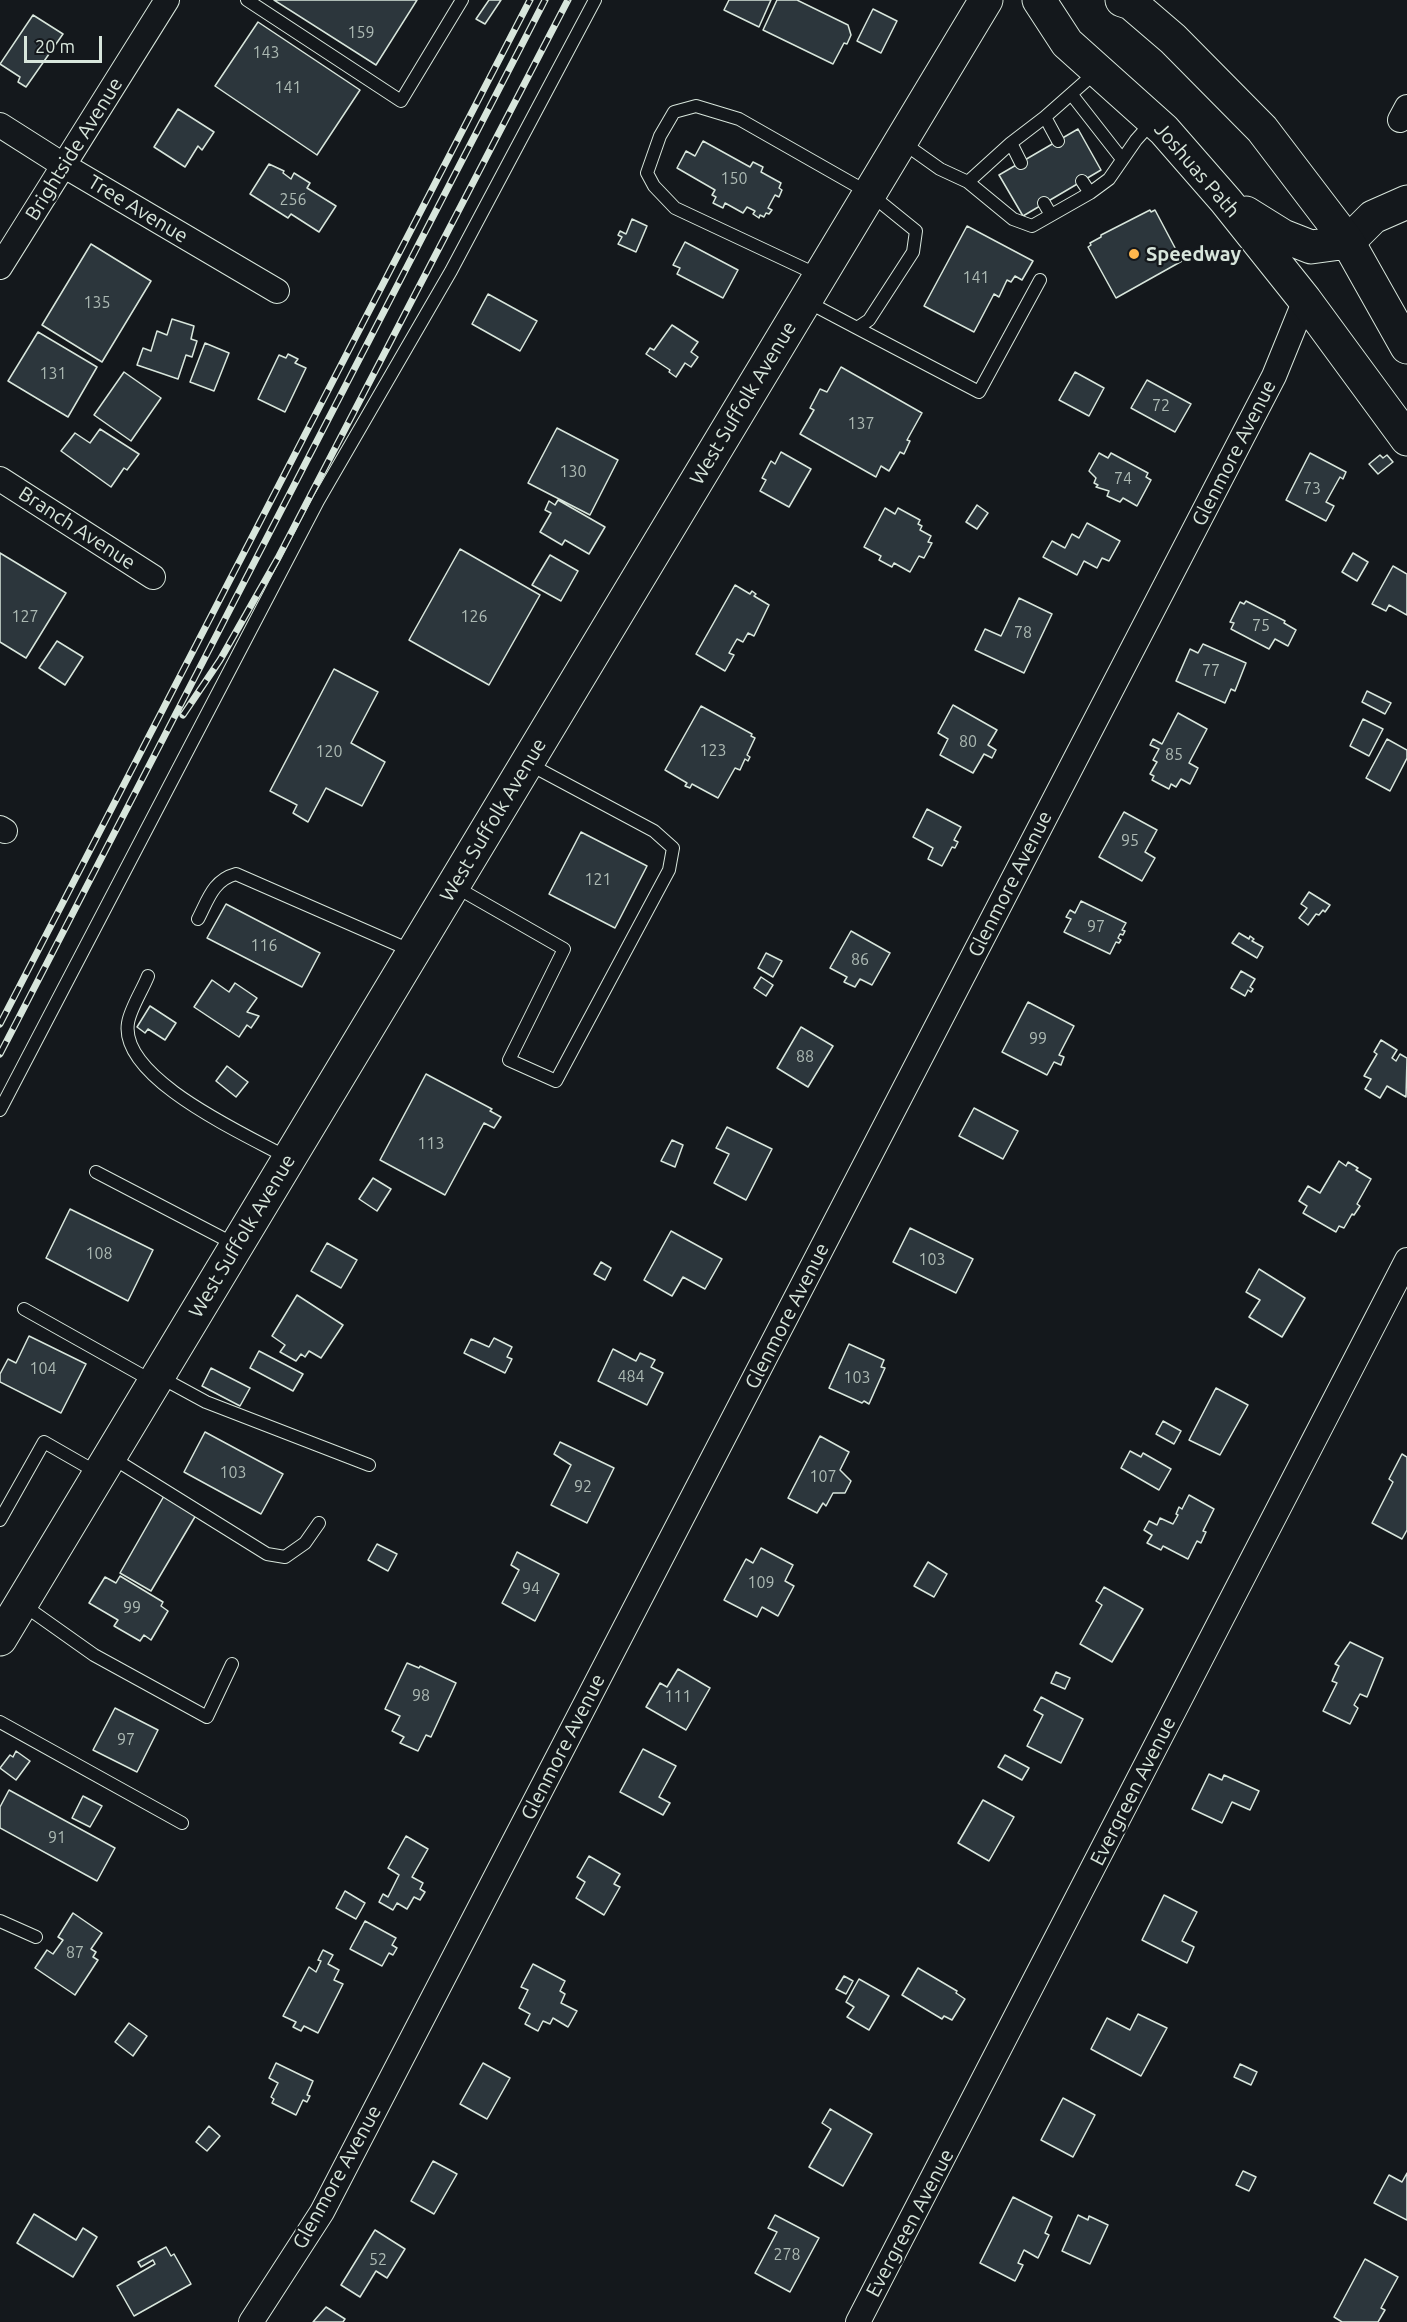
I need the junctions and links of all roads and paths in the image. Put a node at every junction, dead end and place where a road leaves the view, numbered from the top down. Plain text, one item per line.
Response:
1 (167, 0) edge
2 (247, 0) edge
3 (462, 0) edge
4 (595, 0) edge
5 (986, 0) edge
6 (1039, 0) edge
7 (1141, 8) edge
8 (1098, 70) junction
9 (1072, 95) junction
10 (1045, 117) junction
11 (1154, 121) junction
12 (0, 125) edge
13 (900, 141) junction
14 (1058, 141) dead end
15 (1011, 143) junction
16 (1122, 159) junction
17 (1021, 163) dead end
18 (63, 165) junction
19 (1082, 181) dead end
20 (968, 182) junction
21 (869, 193) junction
22 (1090, 193) junction
23 (1226, 201) junction
24 (1407, 202) edge
25 (1044, 203) dead end
26 (1052, 215) junction
27 (1348, 242) junction
28 (0, 267) edge
29 (1040, 280) dead end
30 (812, 288) junction
31 (277, 291) dead end
32 (1305, 300) junction
33 (857, 328) junction
34 (1407, 347) edge
35 (1407, 439) edge
36 (0, 479) edge
37 (153, 577) dead end
38 (526, 764) junction
39 (453, 886) junction
40 (198, 920) dead end
41 (414, 952) junction
42 (148, 976) dead end
43 (0, 1110) edge
44 (289, 1158) junction
45 (96, 1172) dead end
46 (237, 1245) junction
47 (1407, 1260) edge
48 (24, 1309) dead end
49 (157, 1379) junction
50 (105, 1465) junction
51 (369, 1465) dead end
52 (0, 1520) edge
53 (319, 1523) dead end
54 (21, 1604) junction
55 (0, 1639) edge
56 (232, 1664) dead end
57 (0, 1722) edge
58 (182, 1822) dead end
59 (0, 1921) edge
60 (36, 1937) dead end
61 (251, 2322) edge
62 (858, 2322) edge

1 - 18 street, Brightside Avenue
2 - 3 lane
4 - 43 lane
5 - 13 main road, West Suffolk Avenue
6 - 8 main road, Joshuas Path
7 - 27 main road
8 - 9 lane
8 - 11 main road, Joshuas Path
9 - 10 lane
9 - 16 lane
10 - 14 lane
10 - 15 lane
11 - 16 lane
11 - 23 main road, Joshuas Path
12 - 18 street, Tree Avenue
13 - 20 lane
13 - 21 main road, West Suffolk Avenue
15 - 17 lane
15 - 20 lane
16 - 22 lane
18 - 28 street, Brightside Avenue
18 - 31 street, Tree Avenue
19 - 22 lane
20 - 26 lane
21 - 30 main road, West Suffolk Avenue
21 - 30 lane
21 - 33 lane
22 - 26 lane
23 - 27 main road
23 - 32 main road, Joshuas Path
24 - 27 main road
25 - 26 lane
27 - 34 main road
29 - 33 lane
30 - 33 lane
30 - 38 main road, West Suffolk Avenue
32 - 35 main road, Joshuas Path
32 - 61 street, Glenmore Avenue
36 - 37 street, Branch Avenue
38 - 39 main road, West Suffolk Avenue
38 - 39 lane
39 - 41 main road, West Suffolk Avenue
40 - 41 lane
41 - 44 main road, West Suffolk Avenue
42 - 44 lane
44 - 46 main road, West Suffolk Avenue
45 - 46 lane
46 - 49 main road, West Suffolk Avenue
47 - 62 street, Evergreen Avenue
48 - 49 lane
49 - 50 main road, West Suffolk Avenue
49 - 51 lane
50 - 52 lane
50 - 53 lane
50 - 54 main road, West Suffolk Avenue
54 - 55 main road, West Suffolk Avenue
54 - 56 lane
57 - 58 lane
59 - 60 lane

